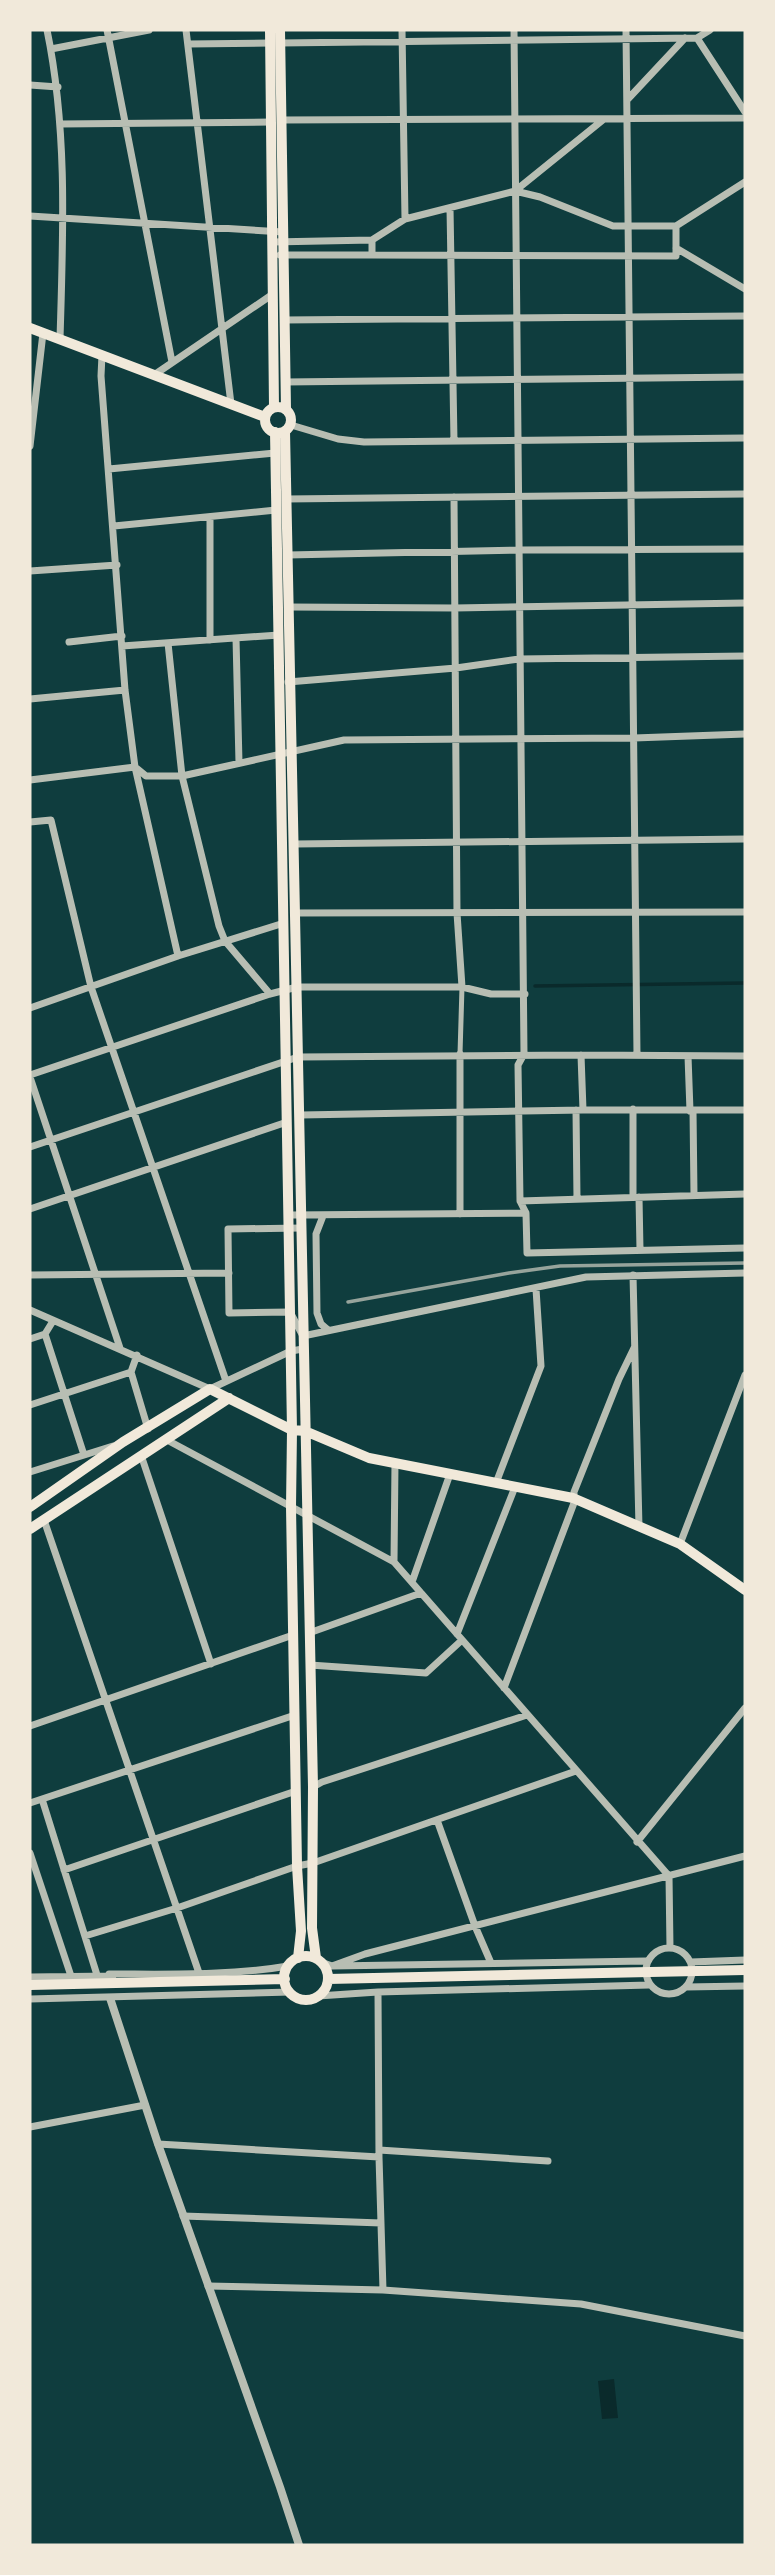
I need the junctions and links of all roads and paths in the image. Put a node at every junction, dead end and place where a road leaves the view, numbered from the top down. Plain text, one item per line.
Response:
1 (47, 30) edge
2 (149, 30) edge
3 (186, 30) edge
4 (270, 30) edge
5 (280, 30) edge
6 (402, 30) edge
7 (514, 30) edge
8 (626, 30) edge
9 (710, 30) edge
10 (108, 34) edge
11 (685, 38) junction
12 (697, 38) junction
13 (626, 39) junction
14 (514, 40) junction
15 (402, 42) junction
16 (275, 43) junction
17 (188, 44) junction
18 (51, 49) junction
19 (30, 85) edge
20 (58, 87) junction
21 (627, 100) junction
22 (745, 112) edge
23 (627, 118) junction
24 (745, 118) edge
25 (514, 119) junction
26 (604, 119) junction
27 (404, 120) junction
28 (276, 121) junction
29 (125, 123) junction
30 (196, 123) junction
31 (60, 124) junction
32 (745, 182) edge
33 (515, 191) junction
34 (450, 208) junction
35 (30, 216) edge
36 (64, 219) junction
37 (405, 219) junction
38 (146, 224) junction
39 (676, 226) junction
40 (628, 227) junction
41 (208, 228) junction
42 (278, 237) junction
43 (372, 240) junction
44 (676, 248) junction
45 (278, 255) junction
46 (372, 255) junction
47 (515, 256) junction
48 (628, 256) junction
49 (452, 257) junction
50 (745, 289) edge
51 (273, 294) junction
52 (745, 316) edge
53 (516, 317) junction
54 (629, 317) junction
55 (452, 318) junction
56 (284, 320) junction
57 (30, 328) edge
58 (220, 328) junction
59 (43, 333) junction
60 (60, 339) junction
61 (102, 355) junction
62 (172, 362) junction
63 (154, 375) junction
64 (745, 377) edge
65 (629, 378) junction
66 (453, 380) junction
67 (516, 380) junction
68 (285, 382) junction
69 (231, 404) junction
70 (274, 407) junction
71 (286, 409) junction
72 (265, 417) junction
73 (283, 429) junction
74 (745, 438) edge
75 (631, 440) junction
76 (454, 441) junction
77 (517, 441) junction
78 (30, 446) edge
79 (275, 453) junction
80 (109, 469) junction
81 (745, 495) edge
82 (631, 496) junction
83 (454, 497) junction
84 (518, 497) junction
85 (286, 499) junction
86 (276, 510) junction
87 (210, 517) junction
88 (114, 526) junction
89 (745, 548) edge
90 (632, 549) junction
91 (518, 550) junction
92 (454, 552) junction
93 (288, 555) junction
94 (117, 565) junction
95 (30, 571) edge
96 (745, 603) edge
97 (631, 604) junction
98 (289, 607) junction
99 (519, 607) junction
100 (455, 608) junction
101 (279, 635) junction
102 (122, 636) junction
103 (236, 638) junction
104 (209, 640) junction
105 (69, 642) dead end
106 (168, 643) junction
107 (122, 646) junction
108 (745, 656) edge
109 (633, 658) junction
110 (519, 659) junction
111 (456, 667) junction
112 (285, 682) junction
113 (125, 690) junction
114 (30, 699) edge
115 (745, 734) edge
116 (520, 737) junction
117 (456, 738) junction
118 (634, 738) junction
119 (292, 751) junction
120 (280, 754) junction
121 (239, 763) junction
122 (135, 767) junction
123 (182, 776) junction
124 (30, 780) edge
125 (30, 822) edge
126 (745, 839) edge
127 (635, 840) junction
128 (523, 841) junction
129 (458, 842) junction
130 (295, 844) junction
131 (636, 912) junction
132 (745, 912) edge
133 (296, 913) junction
134 (457, 913) junction
135 (524, 913) junction
136 (284, 923) junction
137 (225, 941) junction
138 (178, 956) junction
139 (91, 987) junction
140 (297, 987) junction
141 (462, 987) junction
142 (284, 990) junction
143 (270, 994) junction
144 (525, 994) junction
145 (30, 1008) edge
146 (112, 1047) junction
147 (460, 1054) junction
148 (524, 1054) junction
149 (581, 1055) junction
150 (637, 1055) junction
151 (688, 1056) junction
152 (745, 1056) edge
153 (298, 1057) junction
154 (285, 1062) junction
155 (30, 1076) edge
156 (633, 1109) junction
157 (579, 1110) junction
158 (692, 1110) junction
159 (745, 1110) edge
160 (519, 1111) junction
161 (460, 1112) junction
162 (134, 1113) junction
163 (301, 1115) junction
164 (287, 1122) junction
165 (51, 1140) junction
166 (30, 1147) edge
167 (152, 1168) junction
168 (745, 1194) edge
169 (694, 1195) junction
170 (69, 1196) junction
171 (636, 1197) junction
172 (577, 1199) junction
173 (520, 1200) junction
174 (30, 1209) edge
175 (526, 1213) junction
176 (460, 1214) junction
177 (289, 1215) junction
178 (300, 1215) junction
179 (323, 1216) junction
180 (289, 1228) junction
181 (300, 1228) junction
182 (745, 1248) edge
183 (640, 1250) junction
184 (187, 1273) junction
185 (229, 1273) junction
186 (745, 1273) edge
187 (30, 1275) edge
188 (96, 1275) junction
189 (633, 1275) junction
190 (536, 1289) junction
191 (30, 1310) edge
192 (290, 1312) junction
193 (53, 1321) junction
194 (328, 1330) junction
195 (45, 1334) junction
196 (303, 1336) junction
197 (30, 1339) edge
198 (120, 1348) junction
199 (634, 1348) junction
200 (303, 1349) junction
201 (291, 1351) junction
202 (137, 1355) junction
203 (131, 1372) junction
204 (745, 1375) edge
205 (226, 1381) junction
206 (210, 1389) junction
207 (64, 1393) junction
208 (229, 1398) junction
209 (30, 1405) edge
210 (148, 1429) junction
211 (292, 1430) junction
212 (304, 1431) junction
213 (167, 1440) junction
214 (123, 1442) junction
215 (84, 1455) junction
216 (141, 1455) junction
217 (395, 1463) junction
218 (30, 1472) edge
219 (450, 1474) junction
220 (496, 1483) junction
221 (515, 1487) junction
222 (573, 1498) junction
223 (30, 1507) edge
224 (291, 1507) junction
225 (306, 1515) junction
226 (44, 1520) junction
227 (639, 1527) junction
228 (30, 1530) edge
229 (680, 1544) junction
230 (394, 1562) junction
231 (412, 1582) junction
232 (745, 1590) edge
233 (421, 1593) junction
234 (309, 1633) junction
235 (293, 1635) junction
236 (460, 1637) junction
237 (211, 1664) junction
238 (310, 1665) junction
239 (504, 1688) junction
240 (105, 1701) junction
241 (745, 1708) edge
242 (295, 1715) junction
243 (527, 1715) junction
244 (30, 1726) edge
245 (128, 1770) junction
246 (576, 1772) junction
247 (313, 1787) junction
248 (296, 1791) junction
249 (42, 1799) junction
250 (30, 1804) edge
251 (437, 1820) junction
252 (153, 1840) junction
253 (637, 1842) junction
254 (745, 1856) edge
255 (30, 1858) edge
256 (313, 1863) junction
257 (297, 1866) junction
258 (64, 1870) junction
259 (668, 1876) junction
260 (177, 1908) junction
261 (474, 1926) junction
262 (85, 1936) junction
263 (670, 1948) junction
264 (298, 1958) junction
265 (319, 1960) junction
266 (745, 1960) edge
267 (646, 1961) junction
268 (491, 1963) junction
269 (288, 1966) junction
270 (332, 1966) junction
271 (692, 1966) junction
272 (745, 1970) edge
273 (645, 1972) junction
274 (199, 1973) junction
275 (109, 1974) junction
276 (97, 1975) junction
277 (71, 1976) junction
278 (30, 1977) edge
279 (285, 1979) junction
280 (328, 1979) junction
281 (127, 1982) junction
282 (30, 1985) edge
283 (649, 1985) junction
284 (745, 1986) edge
285 (686, 1987) junction
286 (290, 1992) junction
287 (379, 1992) junction
288 (318, 1996) junction
289 (110, 1998) junction
290 (30, 1999) edge
291 (145, 2105) junction
292 (30, 2127) edge
293 (158, 2144) junction
294 (379, 2153) junction
295 (548, 2161) dead end
296 (183, 2216) junction
297 (381, 2223) junction
298 (208, 2286) junction
299 (383, 2290) junction
300 (745, 2336) edge
301 (299, 2545) edge

1 - 18 street
2 - 10 street
3 - 17 street
4 - 16 main road
5 - 16 main road
6 - 15 street
7 - 14 street
8 - 13 street
9 - 12 street
10 - 18 street
10 - 29 street
11 - 12 street
11 - 13 street
11 - 21 street
12 - 22 street
13 - 14 street
13 - 21 street
14 - 15 street
14 - 25 street
15 - 16 street
15 - 27 street
16 - 17 street
16 - 28 main road
17 - 30 street
18 - 20 street
19 - 20 street
20 - 31 street
21 - 23 street
23 - 24 street
23 - 26 street
23 - 40 street
25 - 26 street
25 - 27 street
25 - 33 street
26 - 33 street
27 - 28 street
27 - 37 street
28 - 30 street
28 - 42 main road
29 - 30 street
29 - 31 street
29 - 38 street
30 - 41 street
31 - 36 street
32 - 39 street
33 - 34 street
33 - 40 street
33 - 47 street
34 - 37 street
34 - 49 street
35 - 36 street
36 - 38 street
36 - 60 street
37 - 43 street
38 - 41 street
38 - 62 street
39 - 40 street
39 - 44 street
40 - 48 street
41 - 42 street
41 - 58 street
42 - 43 street
42 - 45 main road
43 - 46 street
44 - 48 street
44 - 50 street
45 - 46 street
45 - 51 main road
45 - 56 main road
46 - 49 street
47 - 48 street
47 - 49 street
47 - 53 street
48 - 54 street
49 - 55 street
51 - 58 street
51 - 70 main road
52 - 54 street
53 - 54 street
53 - 55 street
53 - 67 street
54 - 65 street
55 - 56 street
55 - 66 street
56 - 68 main road
57 - 59 main road
58 - 62 street
58 - 69 street
59 - 60 main road
59 - 78 street
60 - 61 main road
61 - 63 main road
61 - 80 street
62 - 63 street
63 - 69 main road
64 - 65 street
65 - 67 street
65 - 75 street
66 - 67 street
66 - 68 street
66 - 76 street
67 - 77 street
68 - 71 main road
69 - 72 main road
70 - 71 main road
70 - 72 main road
71 - 73 main road
72 - 73 main road
73 - 76 street
73 - 79 main road
73 - 85 main road
74 - 75 street
75 - 77 street
75 - 82 street
76 - 77 street
77 - 84 street
79 - 80 street
79 - 86 main road
80 - 88 street
81 - 82 street
82 - 84 street
82 - 90 street
83 - 84 street
83 - 85 street
83 - 92 street
84 - 91 street
85 - 93 main road
86 - 87 street
86 - 101 main road
87 - 88 street
87 - 104 street
88 - 94 street
89 - 90 street
90 - 91 street
90 - 97 street
91 - 92 street
91 - 99 street
92 - 93 street
92 - 100 street
93 - 98 main road
94 - 95 street
94 - 102 street
96 - 97 street
97 - 99 street
97 - 109 street
98 - 100 street
98 - 112 main road
99 - 100 street
99 - 110 street
100 - 111 street
101 - 103 street
101 - 112 main road
102 - 105 street
102 - 107 street
103 - 104 street
103 - 121 street
104 - 106 street
106 - 107 street
106 - 123 street
107 - 113 street
108 - 109 street
109 - 110 street
109 - 118 street
110 - 111 street
110 - 116 street
111 - 112 street
111 - 117 street
112 - 119 main road
112 - 120 main road
113 - 114 street
113 - 122 street
115 - 118 street
116 - 117 street
116 - 118 street
116 - 128 street
117 - 119 street
117 - 129 street
118 - 127 street
119 - 120 street
119 - 130 main road
120 - 121 street
120 - 136 main road
121 - 123 street
122 - 123 street
122 - 124 street
122 - 138 street
123 - 137 street
125 - 139 street
126 - 127 street
127 - 128 street
127 - 131 street
128 - 129 street
128 - 135 street
129 - 130 street
129 - 134 street
130 - 133 main road
131 - 132 street
131 - 135 street
131 - 150 street
133 - 134 street
133 - 140 main road
134 - 135 street
134 - 141 street
135 - 144 street
136 - 137 street
136 - 142 main road
137 - 138 street
137 - 143 street
138 - 139 street
139 - 145 street
139 - 146 street
140 - 141 street
140 - 142 street
140 - 153 main road
141 - 144 street
141 - 147 street
142 - 143 street
142 - 154 main road
143 - 146 street
144 - 148 street
146 - 155 street
146 - 162 street
147 - 148 street
147 - 153 street
147 - 161 street
148 - 149 street
148 - 160 street
149 - 150 street
149 - 157 street
150 - 151 street
151 - 152 street
151 - 158 street
153 - 154 street
153 - 163 main road
154 - 162 street
154 - 164 main road
155 - 165 street
156 - 157 street
156 - 158 street
156 - 171 street
157 - 160 street
157 - 172 street
158 - 159 street
158 - 169 street
160 - 161 street
160 - 173 street
161 - 163 street
161 - 176 street
162 - 165 street
162 - 167 street
163 - 178 main road
164 - 167 street
164 - 177 main road
165 - 166 street
165 - 170 street
167 - 170 street
167 - 184 street
168 - 169 street
169 - 171 street
170 - 174 street
170 - 188 street
171 - 172 street
171 - 183 street
172 - 173 street
173 - 175 street
175 - 176 street
175 - 183 street
176 - 179 street
177 - 178 street
177 - 180 main road
178 - 179 street
178 - 181 main road
179 - 194 street
180 - 181 street
180 - 185 street
180 - 192 main road
181 - 196 main road
182 - 183 street
184 - 185 street
184 - 188 street
184 - 205 street
185 - 192 street
186 - 189 street
187 - 188 street
188 - 198 street
189 - 190 street
189 - 199 street
190 - 194 street
190 - 220 street
191 - 193 street
192 - 196 street
192 - 201 main road
193 - 195 street
193 - 198 street
194 - 196 street
195 - 197 street
195 - 207 street
196 - 200 main road
198 - 202 street
199 - 222 street
199 - 227 street
200 - 201 street
200 - 212 main road
201 - 205 street
201 - 211 main road
202 - 203 street
202 - 206 street
203 - 207 street
203 - 210 street
204 - 229 street
205 - 206 street
206 - 208 main road
206 - 210 main road
207 - 209 street
207 - 215 street
208 - 211 main road
208 - 213 main road
210 - 214 main road
211 - 212 main road
211 - 224 main road
212 - 217 main road
212 - 225 main road
213 - 216 main road
213 - 224 street
214 - 215 street
214 - 223 main road
215 - 218 street
216 - 226 main road
216 - 237 street
217 - 219 main road
217 - 230 street
219 - 220 main road
219 - 231 street
220 - 221 main road
221 - 222 main road
221 - 236 street
222 - 227 main road
222 - 239 street
224 - 225 street
224 - 235 main road
225 - 230 street
225 - 234 main road
226 - 228 main road
226 - 240 street
227 - 229 main road
229 - 232 main road
230 - 231 street
231 - 233 street
233 - 234 street
233 - 236 street
234 - 238 main road
235 - 237 street
235 - 242 main road
236 - 238 street
236 - 239 street
237 - 240 street
238 - 247 main road
239 - 243 street
240 - 244 street
240 - 245 street
241 - 253 street
242 - 245 street
242 - 248 main road
243 - 246 street
243 - 247 street
245 - 249 street
245 - 252 street
246 - 251 street
246 - 253 street
247 - 256 main road
248 - 252 street
248 - 257 main road
249 - 250 street
249 - 258 street
251 - 256 street
251 - 261 street
252 - 258 street
252 - 260 street
253 - 259 street
254 - 259 street
255 - 277 street
256 - 257 street
256 - 265 main road
257 - 260 street
257 - 264 main road
258 - 262 street
259 - 261 street
259 - 263 street
260 - 262 street
260 - 274 street
261 - 268 street
261 - 270 street
262 - 276 street
263 - 267 street
263 - 271 street
264 - 265 main road
264 - 269 main road
265 - 270 street
265 - 280 main road
266 - 271 street
267 - 268 street
267 - 273 street
268 - 270 street
269 - 274 street
269 - 279 main road
271 - 272 main road
271 - 273 main road
271 - 285 street
273 - 280 main road
273 - 283 street
274 - 275 street
275 - 276 street
275 - 281 street
276 - 277 street
277 - 278 street
279 - 281 main road
279 - 286 main road
280 - 288 main road
281 - 282 main road
283 - 285 street
283 - 287 street
284 - 285 street
286 - 288 main road
286 - 289 street
287 - 288 street
287 - 294 street
289 - 290 street
289 - 291 street
291 - 292 street
291 - 293 street
293 - 294 street
293 - 296 street
294 - 295 street
294 - 297 street
296 - 297 street
296 - 298 street
297 - 299 street
298 - 299 street
298 - 301 street
299 - 300 street

